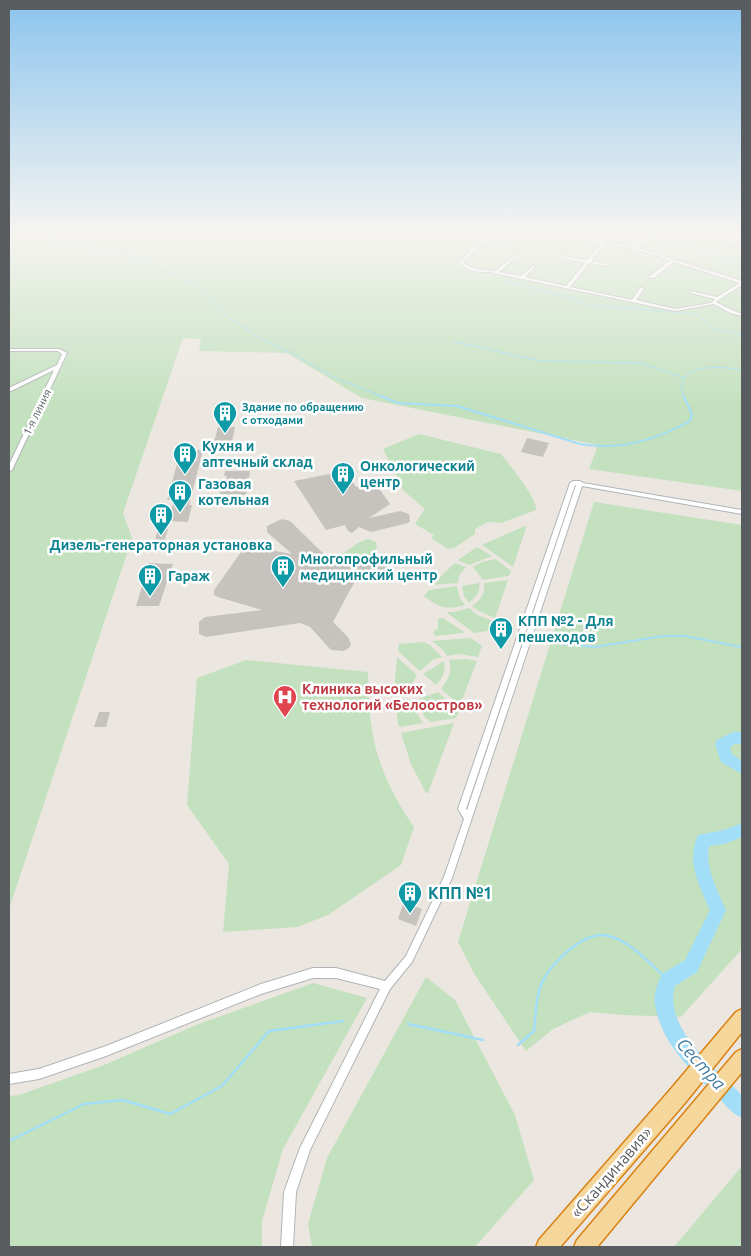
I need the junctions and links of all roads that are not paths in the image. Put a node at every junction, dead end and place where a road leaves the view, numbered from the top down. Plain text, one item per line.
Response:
1 (587, 291) edge
2 (641, 291) edge
3 (731, 291) edge
4 (594, 292) joint
5 (694, 292) dead end
6 (718, 298) junction
7 (633, 301) junction
8 (715, 302) junction
9 (742, 315) edge
10 (9, 350) edge
11 (60, 366) junction
12 (9, 390) edge
13 (9, 470) edge
14 (742, 512) edge
15 (387, 986) junction
16 (742, 1018) edge
17 (740, 1060) edge
18 (9, 1079) edge
19 (287, 1247) edge
20 (546, 1247) edge
21 (584, 1247) edge

1 - 4 street
2 - 7 street
3 - 6 street
4 - 7 street
5 - 6 street
6 - 8 street
7 - 8 street
8 - 9 street
10 - 11 street, 1-я линия
11 - 12 street
11 - 13 street, 1-я линия
14 - 15 street
15 - 18 street
15 - 19 street
16 - 20 highway, «Скандинавия»
17 - 21 highway, «Скандинавия»

